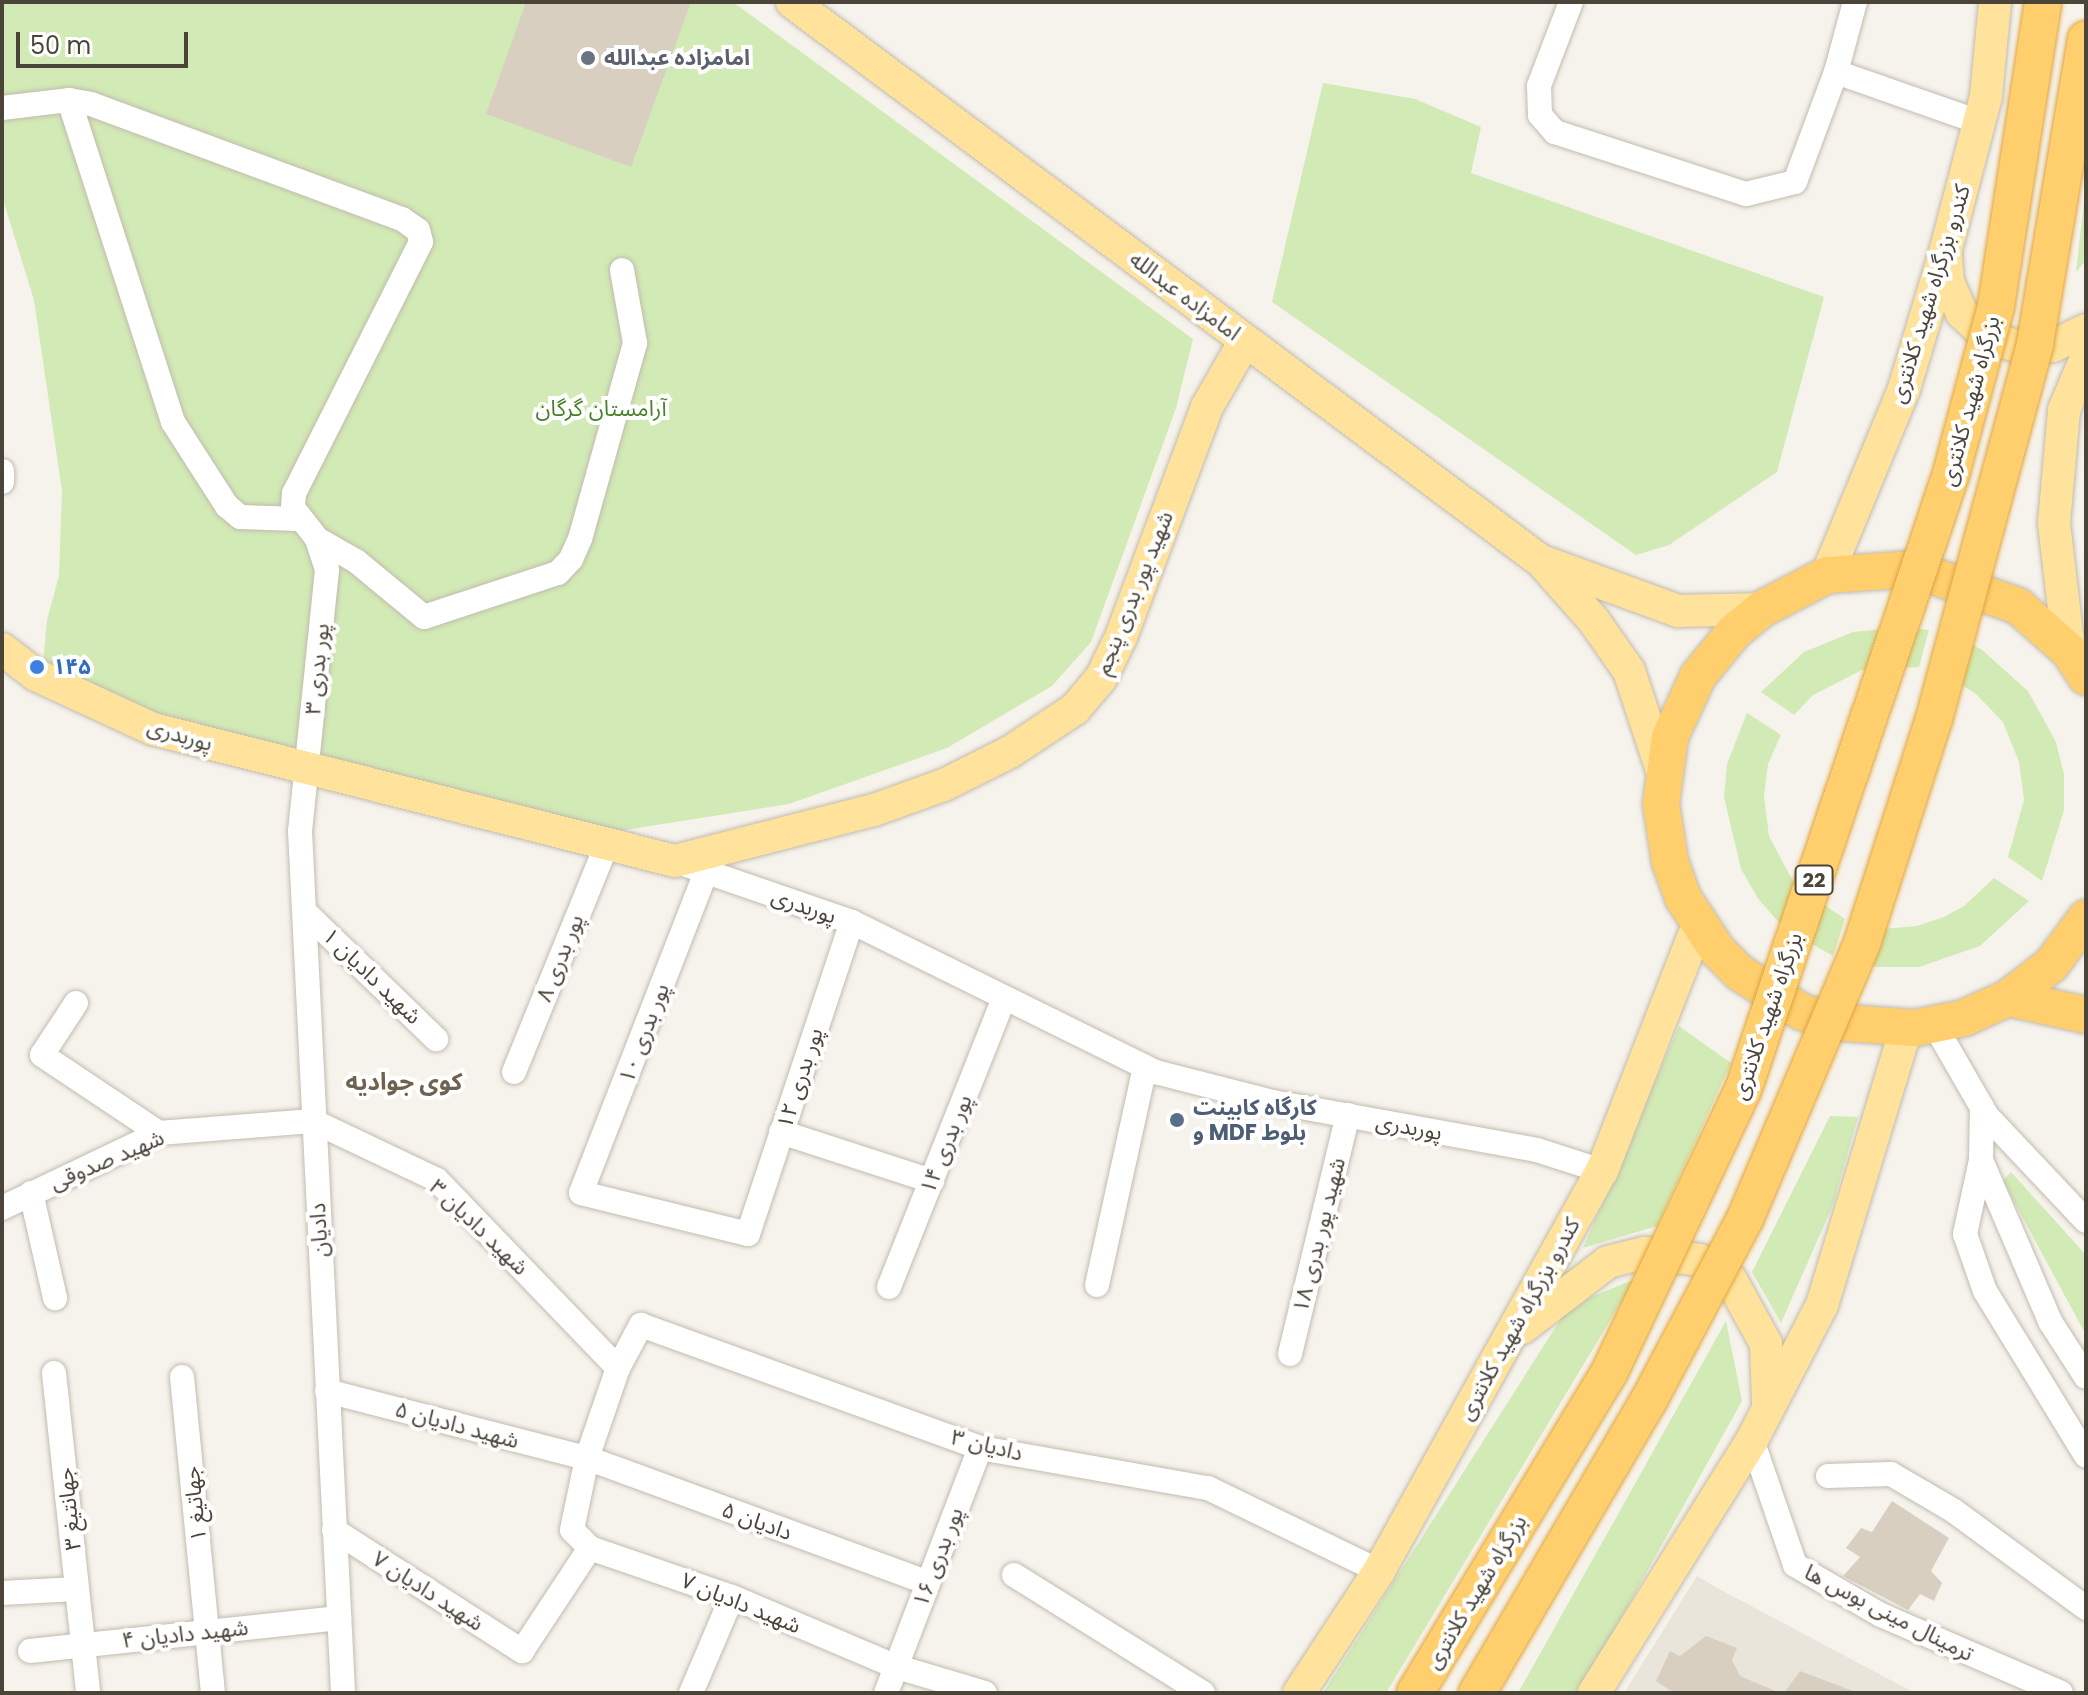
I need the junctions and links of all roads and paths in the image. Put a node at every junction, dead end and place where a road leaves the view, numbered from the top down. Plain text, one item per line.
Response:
1 (792, 2) edge
2 (1571, 2) edge
3 (1855, 2) edge
4 (1995, 2) edge
5 (2043, 2) edge
6 (2086, 39) edge
7 (1836, 72) junction
8 (69, 100) junction
9 (2, 108) edge
10 (1979, 122) junction
11 (1946, 249) junction
12 (622, 270) dead end
13 (2086, 330) edge
14 (1245, 341) junction
15 (2086, 358) edge
16 (2, 471) edge
17 (2, 482) edge
18 (298, 519) junction
19 (317, 539) junction
20 (1541, 561) junction
21 (1827, 575) junction
22 (1762, 609) junction
23 (2, 651) edge
24 (2078, 664) edge
25 (307, 768) junction
26 (1663, 773) junction
27 (607, 844) junction
28 (675, 861) junction
29 (706, 872) junction
30 (307, 914) junction
31 (2086, 918) edge
32 (852, 922) junction
33 (1698, 925) junction
34 (2008, 998) junction
35 (1003, 1000) junction
36 (76, 1003) dead end
37 (2086, 1015) edge
38 (1920, 1028) junction
39 (436, 1039) dead end
40 (1145, 1067) junction
41 (514, 1072) dead end
42 (1982, 1107) junction
43 (1348, 1115) junction
44 (313, 1121) junction
45 (781, 1132) junction
46 (159, 1133) junction
47 (1981, 1160) junction
48 (1602, 1171) junction
49 (932, 1181) junction
50 (11, 1200) edge
51 (2086, 1221) edge
52 (748, 1234) joint
53 (1097, 1285) dead end
54 (889, 1287) dead end
55 (55, 1298) dead end
56 (1508, 1340) junction
57 (1290, 1354) dead end
58 (618, 1368) junction
59 (54, 1373) dead end
60 (182, 1377) dead end
61 (2086, 1377) edge
62 (327, 1391) junction
63 (1768, 1407) junction
64 (1752, 1440) junction
65 (980, 1448) junction
66 (2086, 1456) edge
67 (587, 1458) junction
68 (1828, 1476) dead end
69 (334, 1530) junction
70 (590, 1548) junction
71 (1379, 1571) junction
72 (1014, 1575) dead end
73 (928, 1583) junction
74 (77, 1589) junction
75 (2, 1593) edge
76 (732, 1597) junction
77 (2086, 1608) edge
78 (339, 1618) junction
79 (209, 1632) junction
80 (83, 1644) junction
81 (30, 1651) dead end
82 (897, 1667) junction
83 (88, 1693) edge
84 (213, 1693) edge
85 (343, 1693) edge
86 (691, 1693) edge
87 (886, 1693) edge
88 (985, 1693) edge
89 (1203, 1693) edge
90 (1299, 1693) edge
91 (1415, 1693) edge
92 (1477, 1693) edge
93 (1594, 1693) edge
94 (2061, 1693) edge

1 - 14 main road, امامزاده عبدالله
2 - 7 street
3 - 7 street
4 - 10 main road, کندرو بزرگراه شهید کلانتری
5 - 91 highway, بزرگراه شهید کلانتری / 22, bridge
6 - 92 highway, بزرگراه شهید کلانتری, bridge
7 - 10 street
8 - 9 street
8 - 18 street
8 - 18 street
10 - 11 main road, کندرو بزرگراه شهید کلانتری
11 - 13 main road
11 - 21 main road, کندرو بزرگراه شهید کلانتری
12 - 19 street
14 - 20 main road, امامزاده عبدالله
14 - 28 main road, شهید پور بدری پنجم
15 - 24 main road
16 - 17 street
18 - 19 street
19 - 25 street, پور بدری ۳
20 - 22 main road, امامزاده عبدالله
20 - 26 main road, امامزاده عبدالله
21 - 22 highway
21 - 24 highway
22 - 26 highway
23 - 25 main road, پوربدری
25 - 27 main road, پوربدری
25 - 30 street, دادیان
26 - 33 highway
27 - 28 main road, پوربدری
27 - 41 street, پور بدری ۸
28 - 29 street, پوربدری
29 - 32 street, پوربدری
29 - 52 street, پور بدری ۱۰
30 - 39 street, ۱ شهید دادیان
30 - 44 street, دادیان
31 - 34 highway
32 - 35 street, پوربدری
32 - 45 street, پور بدری ۱۲
33 - 38 highway
33 - 48 main road, کندرو بزرگراه شهید کلانتری
34 - 37 highway
34 - 38 highway
35 - 40 street, پوربدری
35 - 49 street, پور بدری ۱۴
36 - 46 street
38 - 42 street
38 - 63 main road
40 - 43 street, پوربدری
40 - 53 street
42 - 47 street
42 - 51 street
43 - 48 street, پوربدری
43 - 57 street, شهید پور بدری ۱۸
44 - 46 street, شهید صدوقی
44 - 58 street, ۳ شهید دادیان
44 - 62 street, دادیان
45 - 49 street
45 - 52 street, پور بدری ۱۲
46 - 50 street, شهید صدوقی
47 - 61 street
47 - 66 street
48 - 56 main road, کندرو بزرگراه شهید کلانتری
49 - 54 street, پور بدری ۱۴
50 - 55 street
56 - 63 main road
56 - 71 main road, کندرو بزرگراه شهید کلانتری
58 - 65 street, دادیان ۳
58 - 67 street
59 - 74 street, جهانتیغ ۳
60 - 79 street, جهاتیغ ۱
62 - 67 street, ۵ شهید دادیان
62 - 69 street, دادیان
63 - 64 main road
64 - 93 main road
64 - 94 street, ترمینال مینی بوس ها
65 - 71 street, دادیان ۳
65 - 73 street, پور بدری ۱۶
67 - 70 street
67 - 73 street, دادیان ۵
68 - 77 street
69 - 70 street, ۷ شهید دادیان
69 - 78 street, دادیان
70 - 76 street, شهید دادیان ۷
71 - 90 main road, کندرو بزرگراه شهید کلانتری
72 - 89 street
73 - 82 street, پور بدری ۱۶
74 - 75 street
74 - 80 street, جهانتیغ ۳
76 - 82 street, شهید دادیان ۷
76 - 86 street
78 - 79 street, ۴ شهید دادیان
78 - 85 street, دادیان
79 - 80 street, ۴ شهید دادیان
79 - 84 street, جهاتیغ ۱
80 - 81 street, ۴ شهید دادیان
80 - 83 street, جهانتیغ ۳
82 - 87 street, پور بدری ۱۶
82 - 88 street, شهید دادیان ۷

